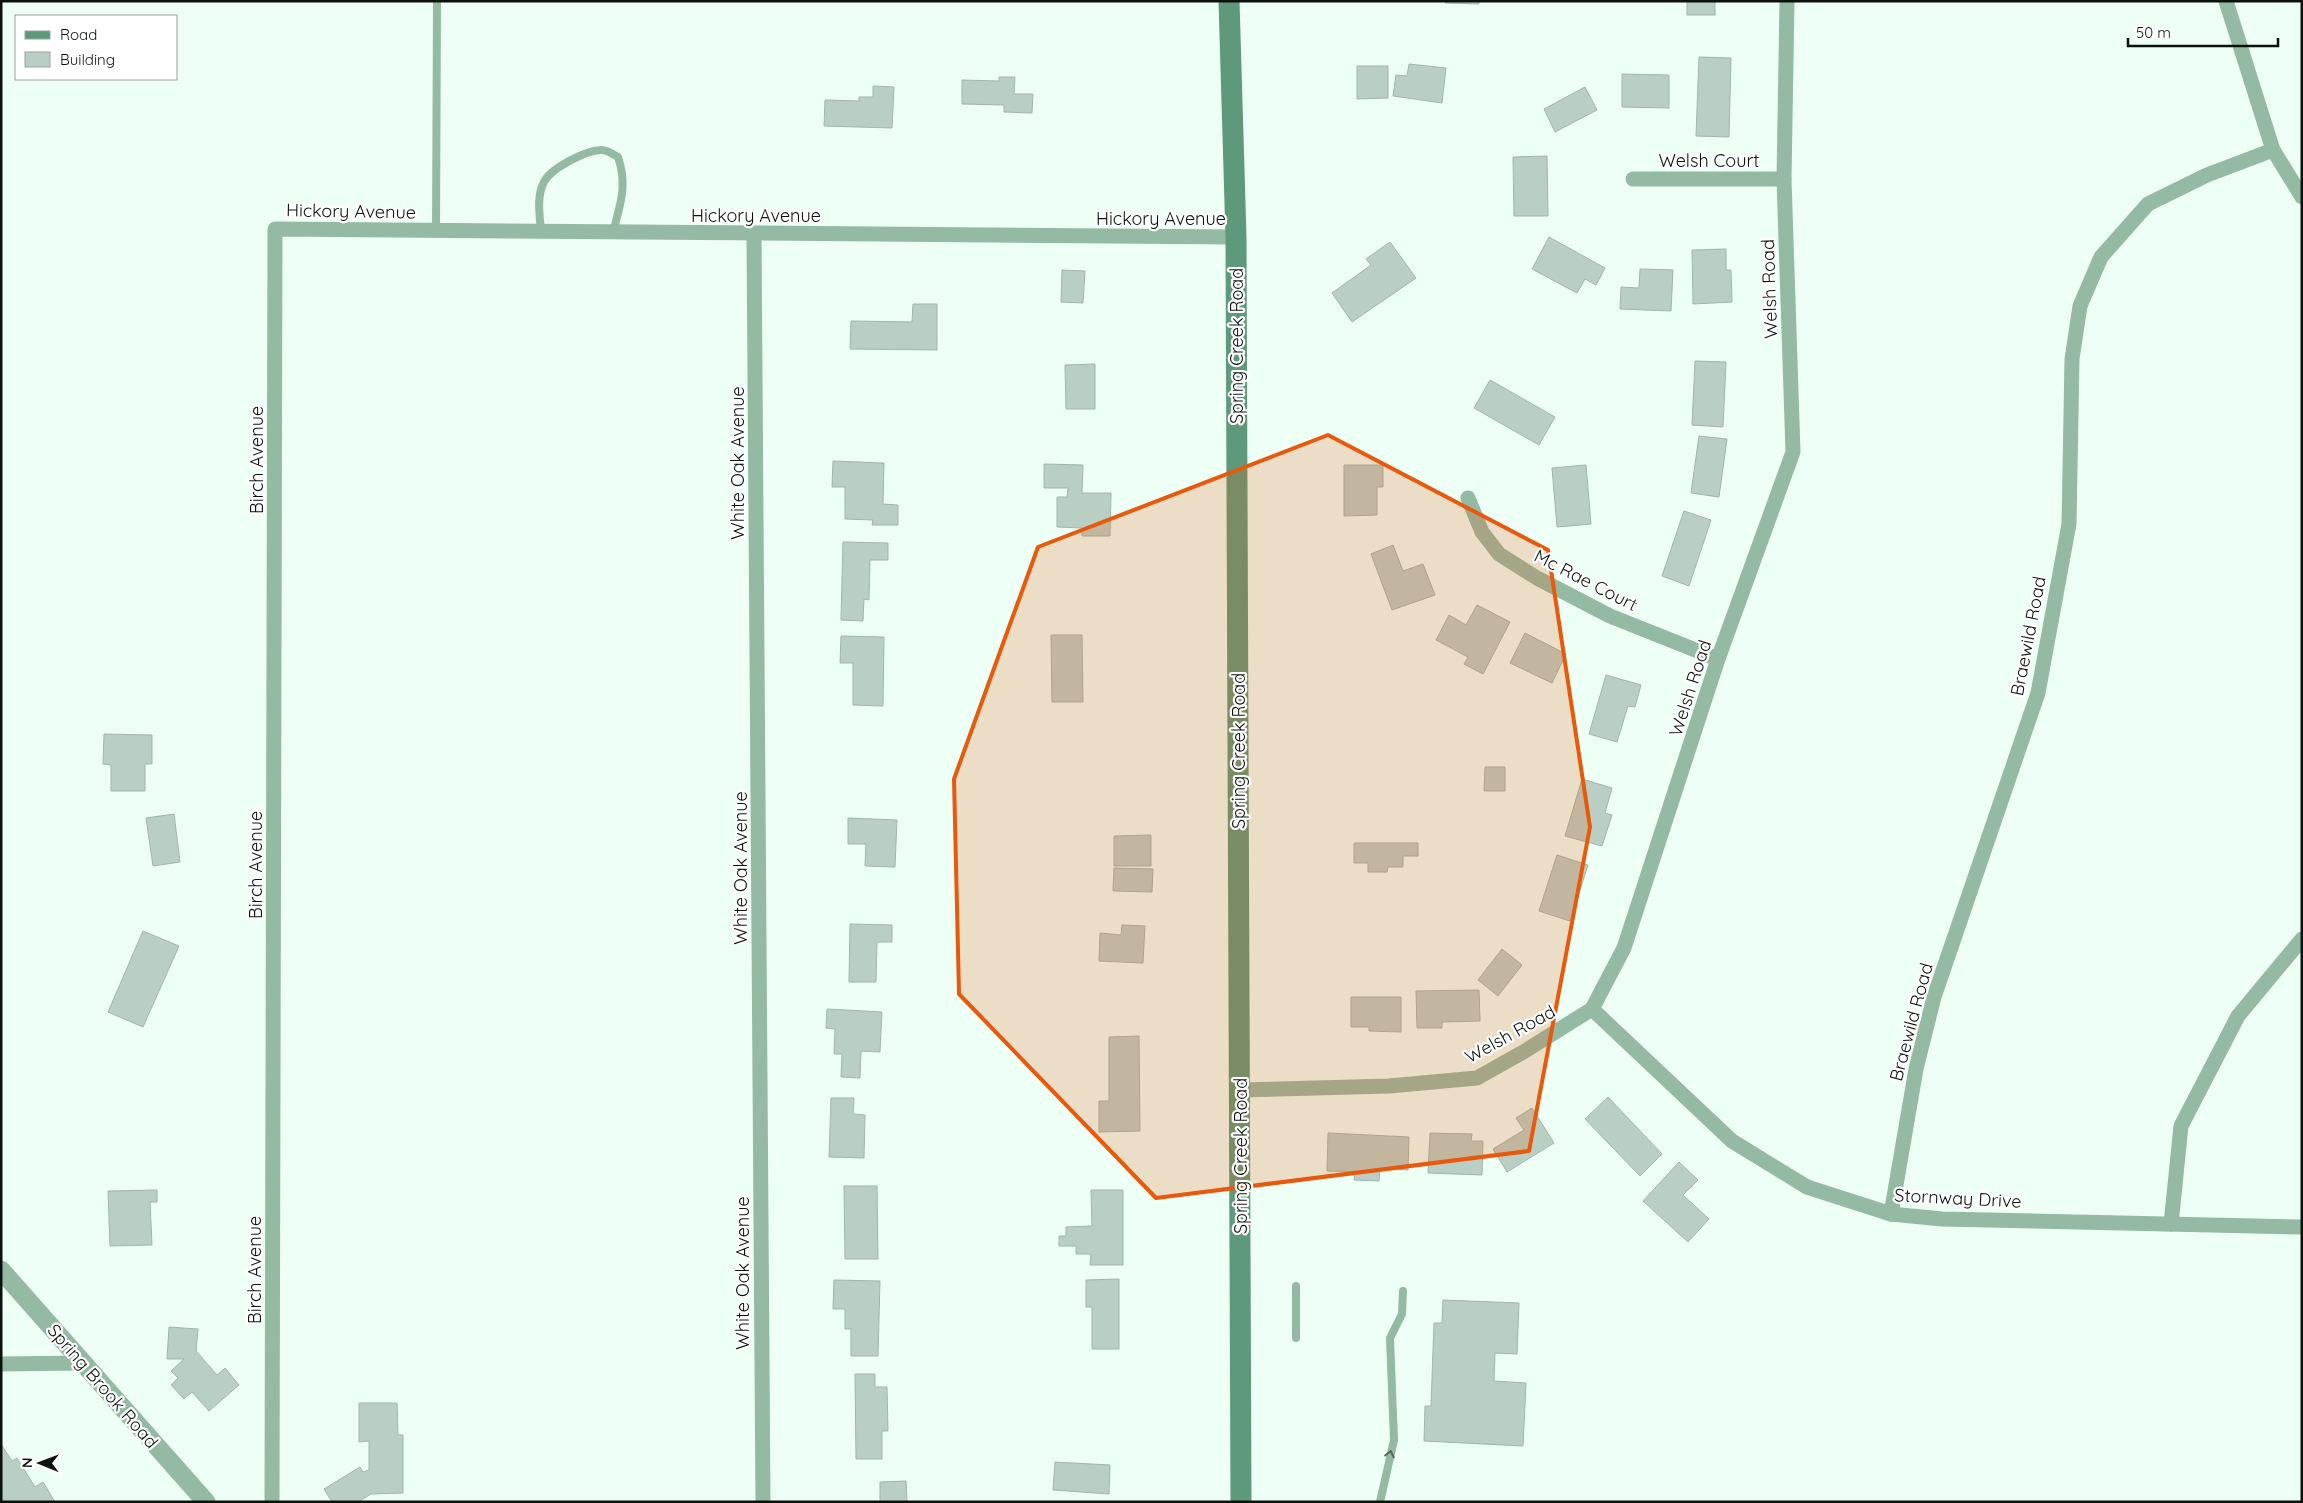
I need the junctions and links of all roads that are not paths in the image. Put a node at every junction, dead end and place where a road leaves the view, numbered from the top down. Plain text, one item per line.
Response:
1 (437, 1) edge
2 (1229, 1) edge
3 (1786, 1) edge
4 (2226, 1) edge
5 (2273, 150) junction
6 (1633, 179) dead end
7 (1784, 179) junction
8 (2302, 197) edge
9 (276, 229) joint
10 (436, 231) junction
11 (541, 232) junction
12 (613, 233) junction
13 (754, 234) junction
14 (1236, 237) junction
15 (1468, 498) dead end
16 (1718, 659) junction
17 (2302, 939) edge
18 (1592, 1009) junction
19 (1240, 1090) junction
20 (1890, 1214) junction
21 (2171, 1224) junction
22 (2302, 1227) edge
23 (1, 1270) edge
24 (1296, 1286) dead end
25 (1403, 1291) dead end
26 (1296, 1338) dead end
27 (82, 1363) junction
28 (1, 1364) edge
29 (206, 1502) edge
30 (272, 1502) edge
31 (763, 1502) edge
32 (1241, 1502) edge
33 (1380, 1502) edge

1 - 10 lane
2 - 14 main road, Spring Creek Road
3 - 7 street, Welsh Road
4 - 5 street
5 - 8 street
5 - 20 street, Braewild Road
6 - 7 street, Welsh Court
7 - 16 street, Welsh Road
9 - 10 street, Hickory Avenue
9 - 30 street, Birch Avenue
10 - 11 street, Hickory Avenue
11 - 12 street, Hickory Avenue
11 - 12 lane
12 - 13 street, Hickory Avenue
13 - 14 street, Hickory Avenue
13 - 31 street, White Oak Avenue
14 - 19 main road, Spring Creek Road
15 - 16 street, Mc Rae Court
16 - 18 street, Welsh Road
17 - 21 street
18 - 19 street, Welsh Road
18 - 20 street, Stornway Drive
19 - 32 main road, Spring Creek Road
20 - 21 street, Stornway Drive
21 - 22 street, Stornway Drive
23 - 27 street, Spring Brook Road
24 - 26 lane
33 -> 25 lane
27 - 28 street
27 - 29 street, Spring Brook Road

